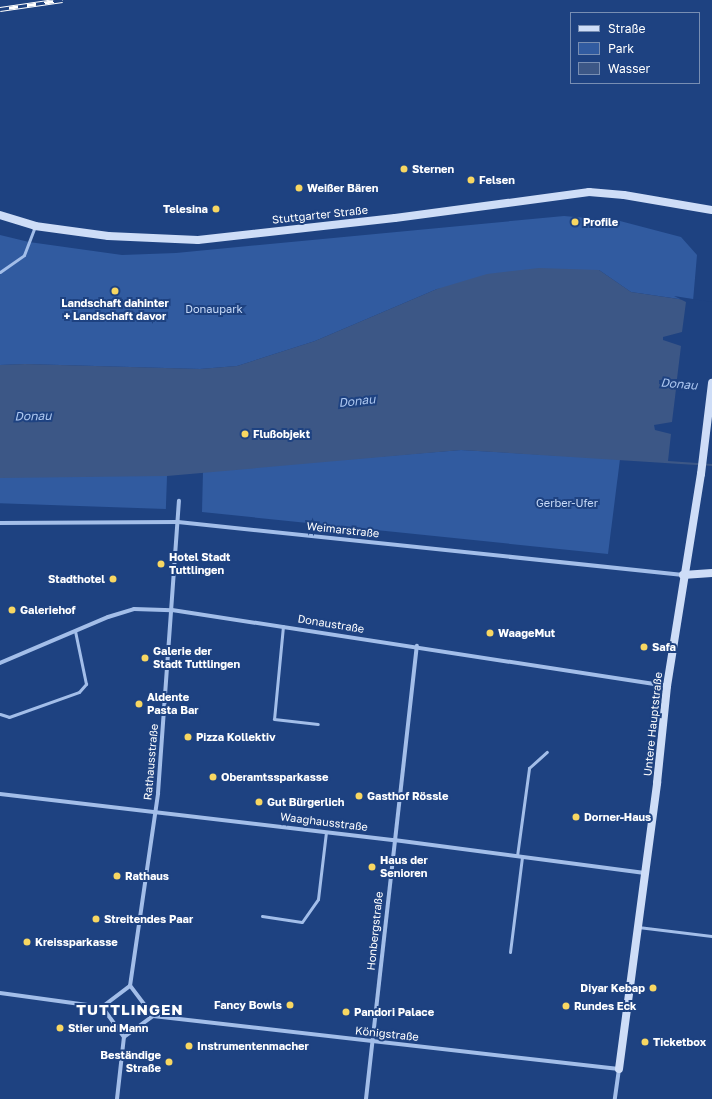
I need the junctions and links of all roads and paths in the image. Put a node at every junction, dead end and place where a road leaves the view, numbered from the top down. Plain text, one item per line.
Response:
1 (712, 210) edge
2 (0, 215) edge
3 (35, 226) junction
4 (0, 272) edge
5 (712, 382) edge
6 (179, 501) dead end
7 (178, 522) junction
8 (0, 523) edge
9 (712, 573) edge
10 (683, 575) junction
11 (172, 610) junction
12 (283, 626) junction
13 (75, 631) junction
14 (417, 646) junction
15 (0, 663) edge
16 (667, 686) junction
17 (0, 714) edge
18 (318, 724) dead end
19 (547, 752) dead end
20 (0, 794) edge
21 (156, 812) junction
22 (326, 832) junction
23 (394, 840) junction
24 (517, 856) junction
25 (522, 857) junction
26 (645, 873) junction
27 (262, 916) dead end
28 (638, 927) junction
29 (712, 936) edge
30 (510, 952) dead end
31 (130, 986) junction
32 (0, 993) edge
33 (102, 1007) junction
34 (152, 1016) junction
35 (124, 1037) junction
36 (373, 1042) junction
37 (619, 1069) junction
38 (116, 1099) edge
39 (366, 1099) edge
40 (615, 1099) edge

1 - 3 street, Stuttgarter Straße
2 - 3 street, Stuttgarter Straße
3 - 4 lane
5 - 10 street, Untere Hauptstraße
6 - 7 street, Rathausstraße
7 - 8 street, Weimarstraße
7 - 10 street, Weimarstraße
7 - 11 street, Rathausstraße
9 - 10 street
10 - 16 street, Untere Hauptstraße
11 - 12 street, Donaustraße
11 - 13 street, Donaustraße
11 - 21 street, Rathausstraße
12 - 14 street, Donaustraße
12 - 18 lane
13 - 15 street, Donaustraße
13 - 17 lane
14 - 16 street, Donaustraße
14 - 23 street, Honbergstraße
16 - 26 street, Untere Hauptstraße
19 - 24 lane
20 - 21 street, Waaghausstraße
21 - 22 street, Waaghausstraße
21 - 31 street, Rathausstraße
22 - 23 street, Waaghausstraße
22 - 27 lane
23 - 24 street, Waaghausstraße
23 - 36 street, Honbergstraße
24 - 25 street, Waaghausstraße
25 - 26 street, Waaghausstraße
25 - 30 lane
26 - 28 street, Untere Hauptstraße
28 - 29 lane
28 - 37 street, Untere Hauptstraße
31 - 33 street
31 - 34 street
32 - 33 street
33 - 35 street
34 - 35 street
34 - 36 street, Königstraße
35 - 38 street
36 - 37 street, Königstraße
36 - 39 street, Honbergstraße
37 - 40 street

